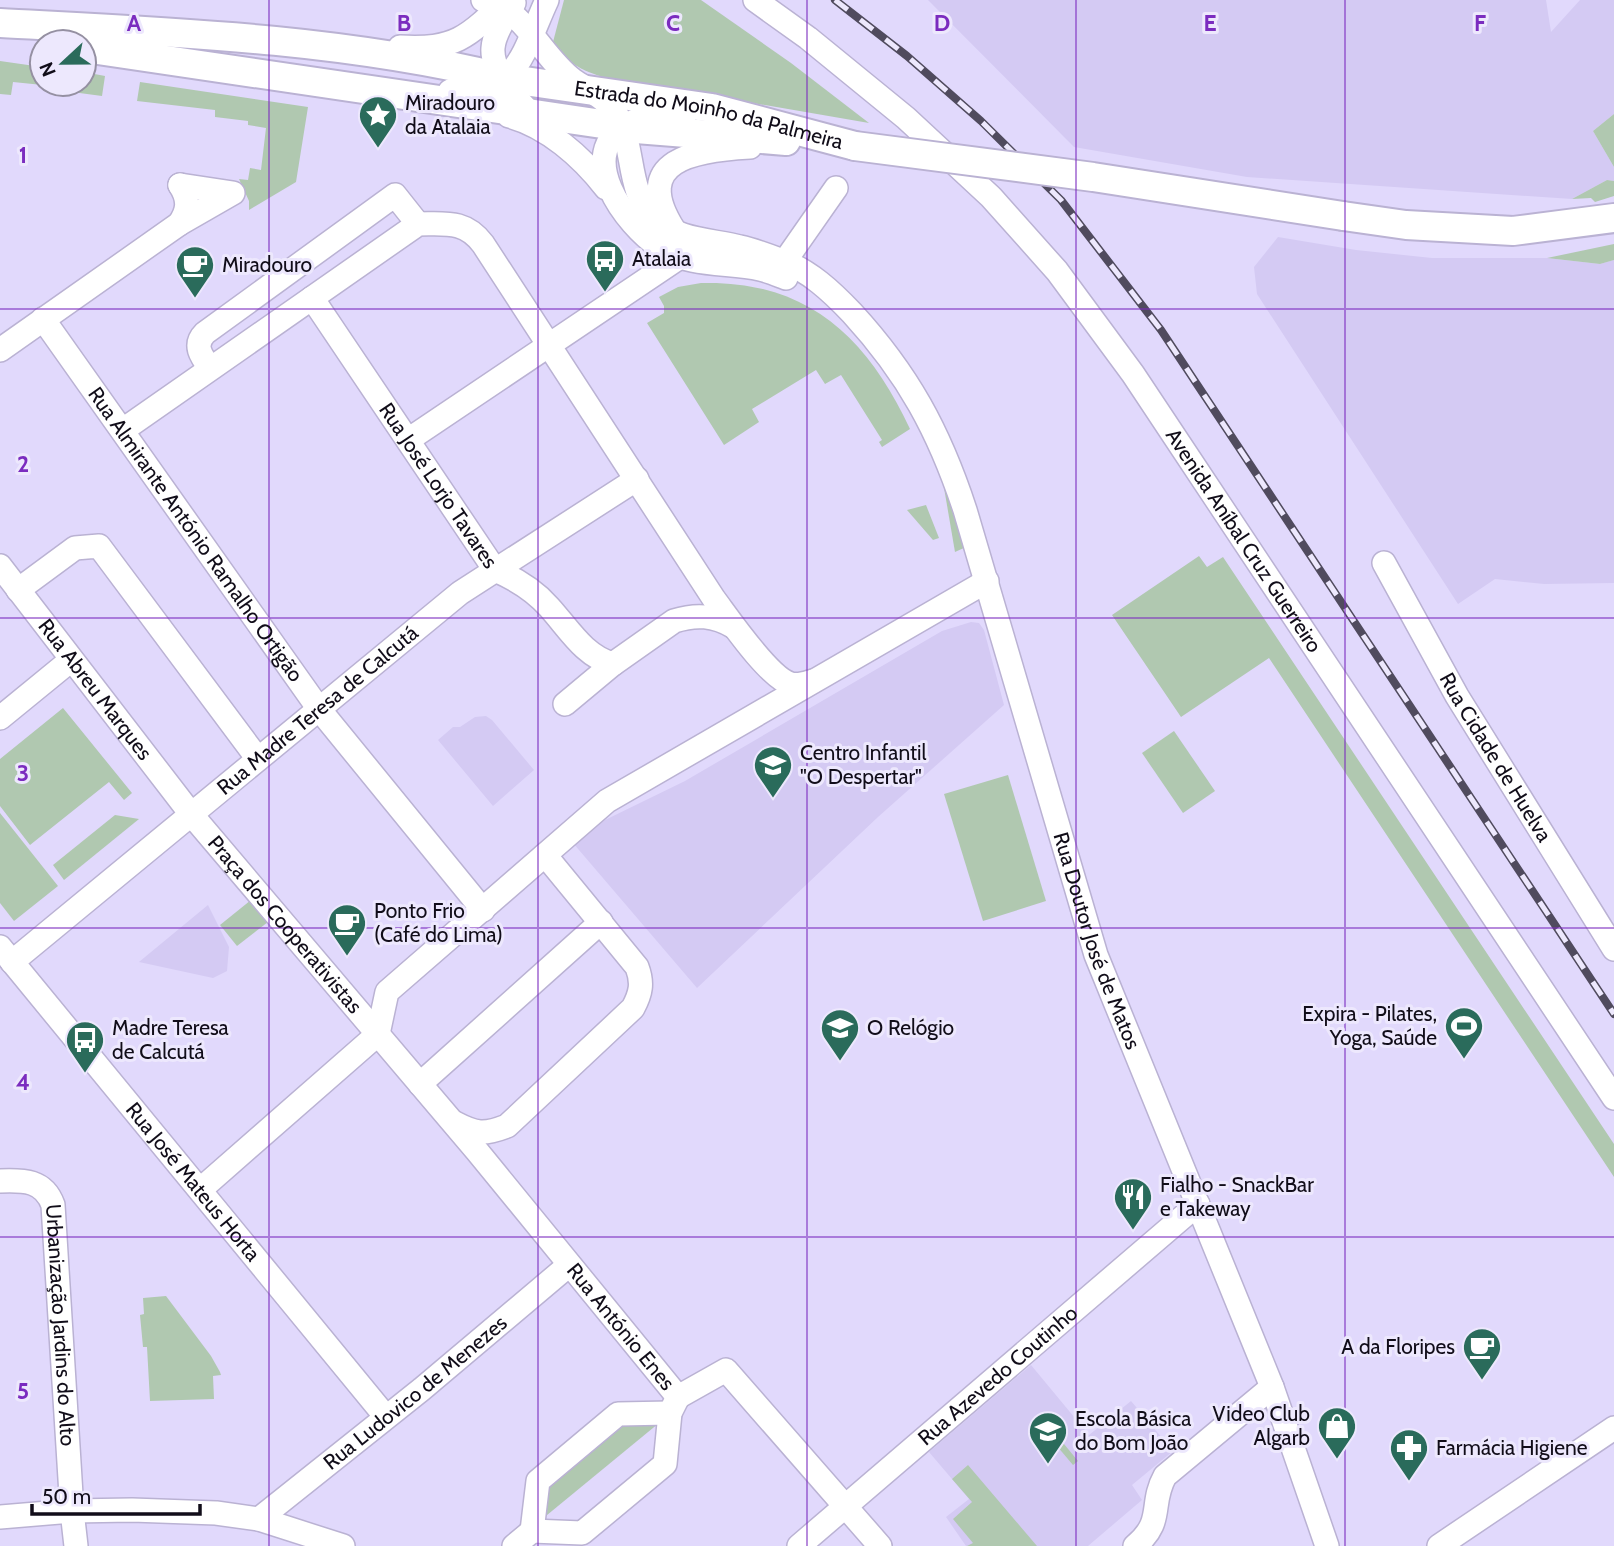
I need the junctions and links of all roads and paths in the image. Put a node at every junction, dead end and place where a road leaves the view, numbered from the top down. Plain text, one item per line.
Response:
1 (463, 0) edge
2 (547, 0) edge
3 (736, 0) edge
4 (755, 0) edge
5 (500, 6) edge
6 (0, 23) edge
7 (0, 36) edge
8 (533, 36) junction
9 (808, 38) junction
10 (251, 39) junction
11 (28, 40) edge
12 (98, 50) edge
13 (190, 63) junction
14 (504, 78) junction
15 (589, 90) junction
16 (468, 105) junction
17 (532, 115) junction
18 (623, 127) junction
19 (782, 127) junction
20 (557, 141) junction
21 (825, 144) junction
22 (855, 146) junction
23 (836, 188) dead end
24 (627, 217) junction
25 (1614, 218) edge
26 (179, 224) junction
27 (418, 224) junction
28 (686, 235) junction
29 (680, 257) junction
30 (785, 261) junction
31 (312, 298) junction
32 (43, 319) junction
33 (872, 336) junction
34 (550, 344) junction
35 (0, 350) edge
36 (210, 368) junction
37 (123, 430) junction
38 (408, 440) junction
39 (637, 479) junction
40 (1384, 563) dead end
41 (0, 566) edge
42 (495, 570) junction
43 (701, 578) junction
44 (987, 581) junction
45 (18, 590) junction
46 (674, 621) junction
47 (735, 627) junction
48 (71, 660) junction
49 (614, 664) junction
50 (770, 669) junction
51 (816, 680) junction
52 (565, 704) dead end
53 (319, 709) junction
54 (757, 713) junction
55 (0, 718) edge
56 (258, 759) junction
57 (191, 814) junction
58 (545, 855) junction
59 (483, 910) junction
60 (601, 922) junction
61 (1614, 949) edge
62 (6, 955) edge
63 (378, 1034) junction
64 (420, 1084) junction
65 (1614, 1098) edge
66 (451, 1122) junction
67 (507, 1126) junction
68 (497, 1177) junction
69 (0, 1181) edge
70 (201, 1189) junction
71 (1198, 1204) junction
72 (569, 1265) junction
73 (1272, 1387) junction
74 (674, 1405) junction
75 (386, 1417) junction
76 (1614, 1428) edge
77 (295, 1488) junction
78 (846, 1507) junction
79 (72, 1511) junction
80 (0, 1517) edge
81 (260, 1519) junction
82 (297, 1530) junction
83 (532, 1531) junction
84 (76, 1546) edge
85 (343, 1546) edge
86 (514, 1546) edge
87 (799, 1546) edge
88 (880, 1546) edge
89 (1135, 1546) edge
90 (1328, 1546) edge
91 (1439, 1546) edge

1 - 5 street
2 - 8 street
3 - 9 street
4 - 9 street
5 - 8 street
5 - 10 street
5 - 14 street
6 - 10 main road, Estrada do Moinho da Palmeira
7 - 11 main road
8 - 14 street
8 - 15 street
9 - 65 street, Avenida Aníbal Cruz Guerreiro
10 - 14 main road, Estrada do Moinho da Palmeira
12 - 13 main road, Estrada do Moinho da Palmeira
13 - 14 street
13 - 16 main road, Estrada do Moinho da Palmeira
14 - 15 main road, Estrada do Moinho da Palmeira
14 - 17 street
15 - 18 street
15 - 19 main road, Estrada do Moinho da Palmeira
16 - 17 main road, Estrada do Moinho da Palmeira
16 - 20 street
17 - 18 main road, Estrada do Moinho da Palmeira
17 - 20 street
18 - 19 street
18 - 21 main road, Estrada do Moinho da Palmeira
18 - 24 street
18 - 28 street
19 - 22 main road, Estrada do Moinho da Palmeira
20 - 24 street
21 - 22 main road, Estrada do Moinho da Palmeira
21 - 28 street
22 - 25 main road, bridge
23 - 30 street
24 - 29 street
26 - 26 street
26 - 32 street
27 - 31 street
27 - 34 street
27 - 36 street
28 - 29 street
28 - 30 street
29 - 33 street
29 - 34 street
30 - 33 street
31 - 36 street
31 - 38 street, Rua José Lorjo Tavares
32 - 35 street
32 - 37 street, Rua Almirante António Ramalho Ortigão
33 - 44 street, Rua Doutor José de Matos
34 - 38 street
34 - 39 street
36 - 37 street
37 - 53 street, Rua Almirante António Ramalho Ortigão
38 - 42 street, Rua José Lorjo Tavares
39 - 42 street, Rua Madre Teresa de Calcutá
39 - 43 street
40 - 61 street, Rua Cidade de Huelva
41 - 45 street, Rua Abreu Marques
42 - 49 street, Rua José Lorjo Tavares
42 - 53 street, Rua Madre Teresa de Calcutá
43 - 46 street
43 - 47 street
44 - 51 street
44 - 71 street, Rua Doutor José de Matos
45 - 48 street, Rua Abreu Marques
45 - 56 street
46 - 47 street
46 - 49 street
47 - 50 street
48 - 55 street
48 - 57 street, Rua Abreu Marques
49 - 52 street
50 - 51 street
50 - 54 street
51 - 54 street
53 - 56 street, Rua Madre Teresa de Calcutá
53 - 59 street, Rua Almirante António Ramalho Ortigão
54 - 58 street
56 - 57 street, Rua Madre Teresa de Calcutá
57 - 62 street, Rua Madre Teresa de Calcutá
57 - 63 street, Praça dos Cooperativistas
58 - 59 street
58 - 60 street
59 - 63 street
60 - 64 street
60 - 67 street
62 - 70 street, Rua José Mateus Horta
63 - 64 street, Rua António Enes
63 - 70 street
64 - 66 street, Rua António Enes
66 - 67 street
66 - 68 street, Rua António Enes
67 - 68 street
68 - 72 street, Rua António Enes
69 - 79 street, Urbanização Jardins do Alto
70 - 75 street, Rua José Mateus Horta
71 - 73 street, Rua Doutor José de Matos
71 - 78 street, Rua Azevedo Coutinho
72 - 74 street, Rua António Enes
72 - 75 street, Rua Ludovico de Menezes
73 - 89 street
73 - 90 street, Rua Doutor José de Matos
74 - 78 street, Rua António Enes
74 - 83 street
74 - 83 street
75 - 77 street, Rua Ludovico de Menezes
76 - 91 street
77 - 81 street, Rua Ludovico de Menezes
77 - 82 street
78 - 87 street, Rua Azevedo Coutinho
78 - 88 street, Rua António Enes
79 - 80 street
79 - 81 street
79 - 84 street, Urbanização Jardins do Alto
81 - 82 street
82 - 85 street
83 - 86 street

